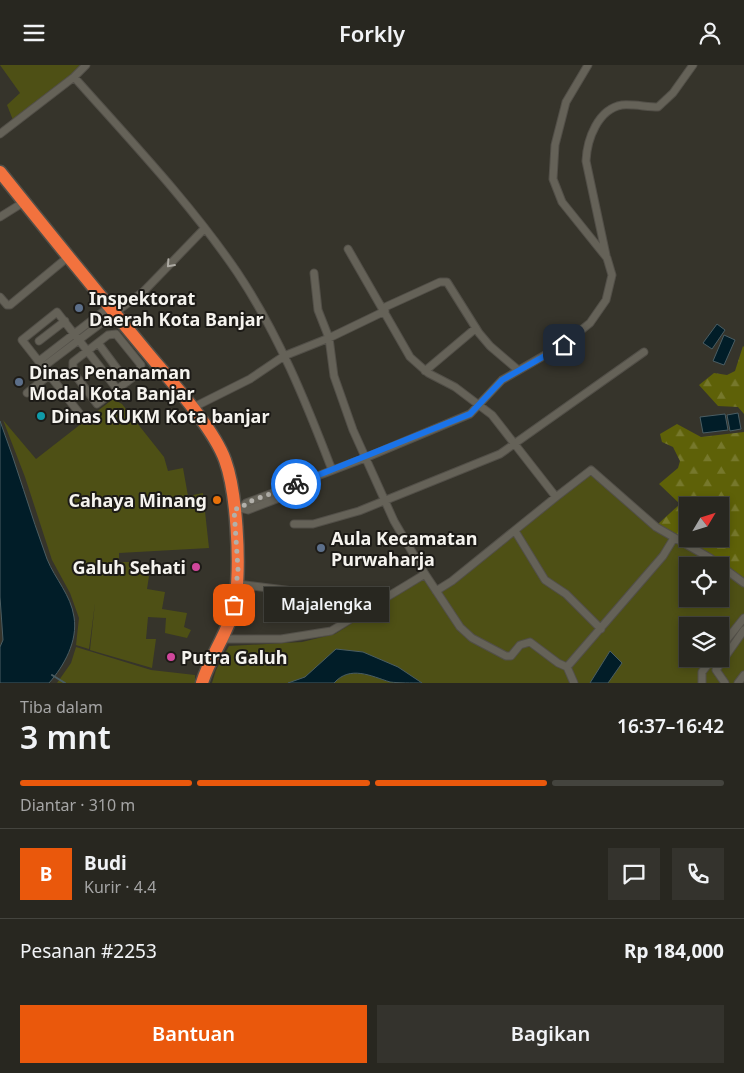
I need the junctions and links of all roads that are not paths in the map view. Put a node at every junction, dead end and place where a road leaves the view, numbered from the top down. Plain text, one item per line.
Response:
1 (86, 65) edge
2 (588, 65) edge
3 (693, 65) edge
4 (74, 77) junction
5 (0, 134) edge
6 (0, 172) edge
7 (24, 202) junction
8 (0, 217) edge
9 (204, 229) junction
10 (348, 249) dead end
11 (68, 257) junction
12 (607, 258) junction
13 (314, 273) dead end
14 (0, 297) edge
15 (384, 309) junction
16 (112, 310) junction
17 (65, 321) junction
18 (476, 328) junction
19 (77, 337) junction
20 (329, 338) junction
21 (39, 341) dead end
22 (98, 343) junction
23 (88, 351) junction
24 (644, 353) dead end
25 (284, 356) junction
26 (41, 365) junction
27 (425, 371) junction
28 (518, 371) junction
29 (49, 375) junction
30 (127, 382) junction
31 (117, 389) junction
32 (27, 393) dead end
33 (479, 405) junction
34 (192, 408) junction
35 (80, 414) dead end
36 (516, 443) junction
37 (365, 457) junction
38 (332, 470) junction
39 (556, 497) junction
40 (385, 501) junction
41 (238, 509) junction
42 (294, 524) dead end
43 (515, 531) junction
44 (674, 538) junction
45 (425, 574) junction
46 (744, 583) edge
47 (237, 584) junction
48 (293, 591) dead end
49 (436, 591) junction
50 (744, 618) edge
51 (601, 629) junction
52 (744, 630) edge
53 (729, 637) edge
54 (222, 639) junction
55 (567, 667) junction
56 (706, 667) edge
57 (744, 675) edge
58 (202, 683) edge
59 (574, 683) edge
60 (702, 683) edge
61 (725, 683) edge
62 (738, 683) edge

1 - 4 street
2 - 12 street
3 - 12 street
4 - 5 street
4 - 9 street
6 - 7 highway
7 - 8 street
7 - 11 highway
9 -> 16 street
9 - 25 street
10 - 15 street
11 - 14 street
11 - 16 highway
12 - 28 street
13 - 20 street
15 - 18 street
15 - 20 street
15 - 27 street
16 - 19 street
16 - 34 highway
17 - 19 street
17 - 21 street
17 - 26 street
18 - 27 street
18 - 28 street
19 - 23 street
19 - 26 street
20 - 25 street
20 - 37 street
22 - 23 street
22 - 30 street
22 - 30 street
23 - 31 street
23 - 31 street
24 - 36 street
25 - 34 street
25 - 38 street
26 - 29 street
27 - 33 street
28 - 33 street
29 - 32 street
29 - 35 street
30 - 31 street
33 - 36 street
33 - 37 street
34 - 41 highway
36 - 39 street
36 - 40 street
37 - 38 street
37 - 40 street
38 - 41 street
39 - 43 street
39 - 44 street
40 - 42 street
40 - 45 street
41 - 47 highway
43 - 49 street
43 - 51 street
44 - 46 street
44 - 51 street
45 - 49 street
45 - 54 street
47 - 48 street
47 - 54 highway
49 - 55 street
50 - 53 street
51 - 55 street
52 - 61 street
54 - 58 highway
55 - 59 street
56 - 60 street
57 - 62 street

